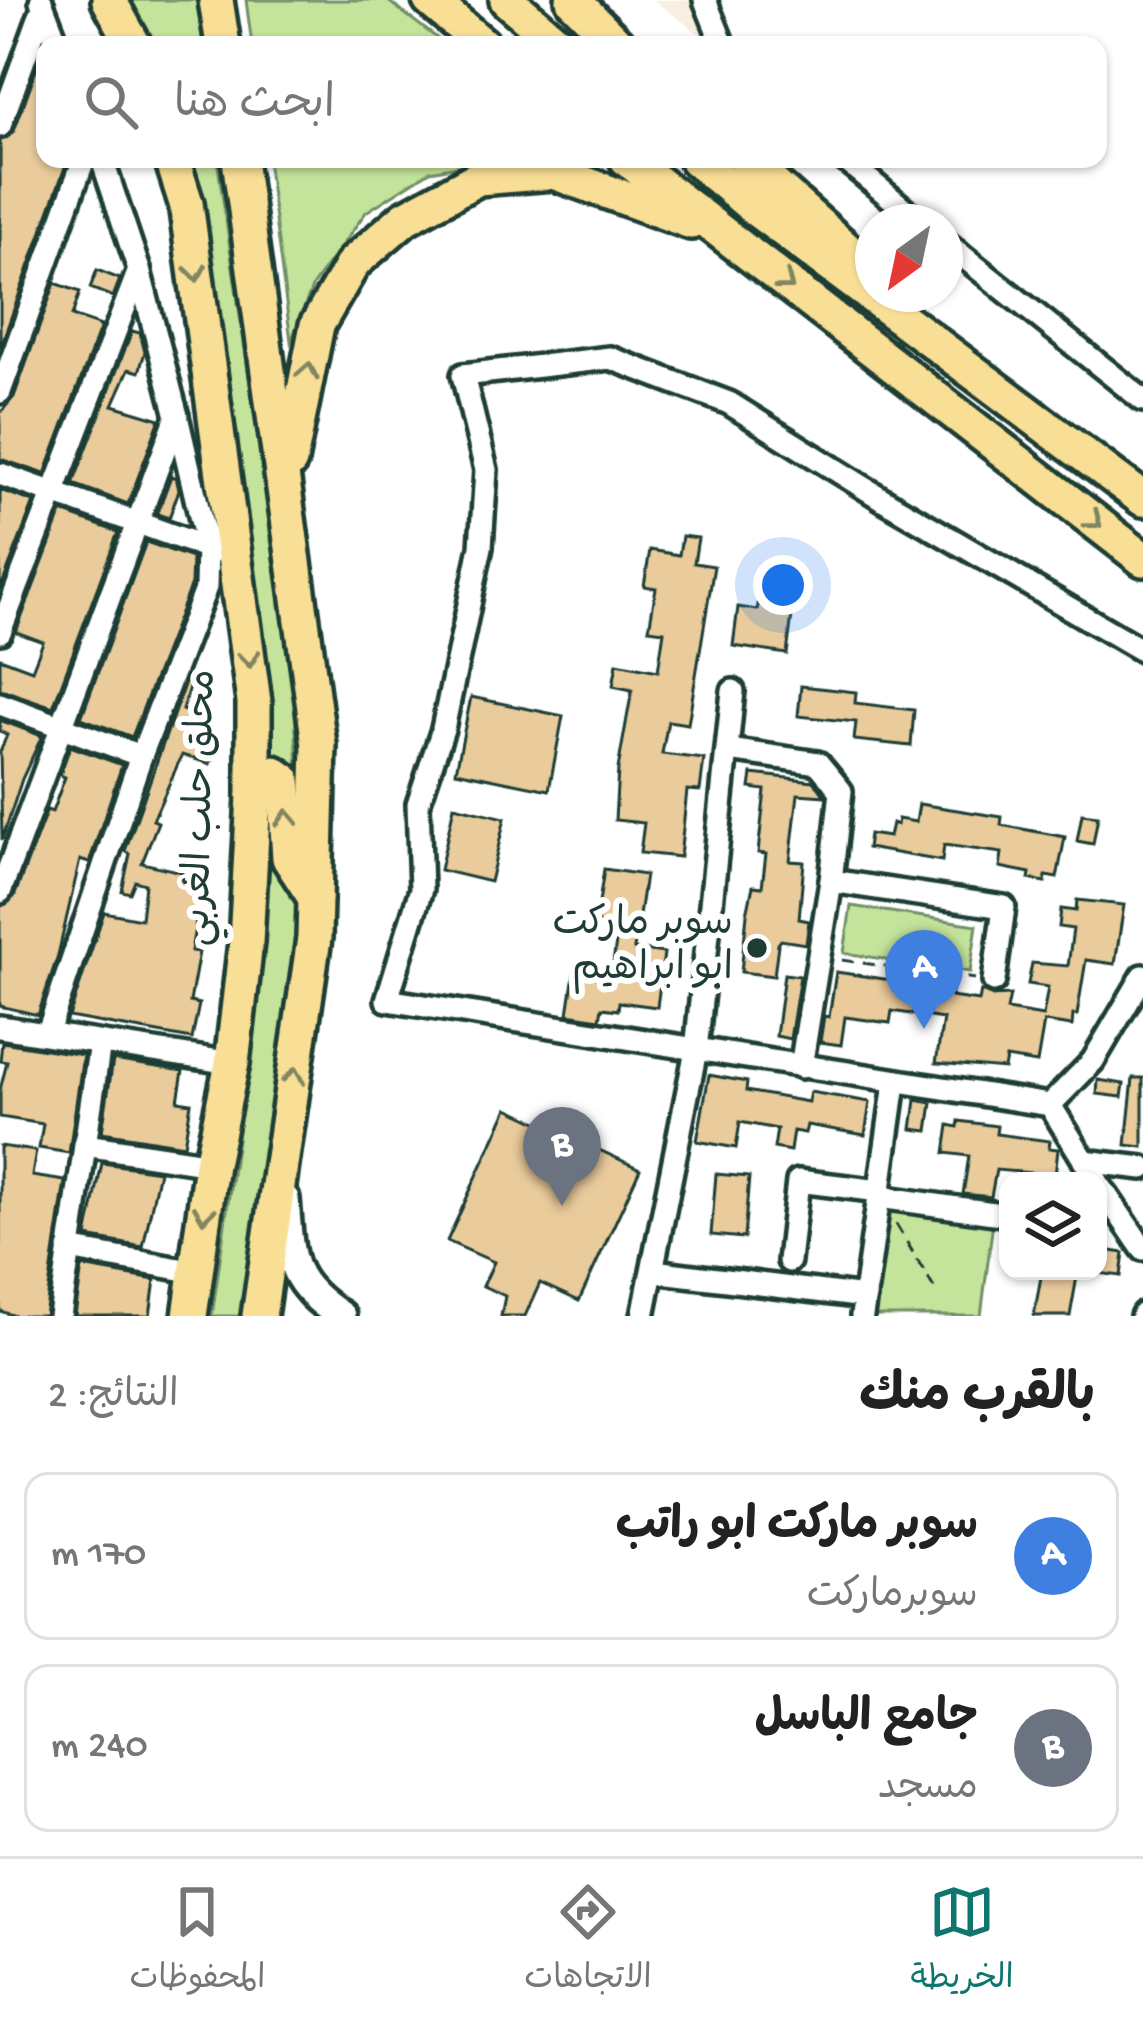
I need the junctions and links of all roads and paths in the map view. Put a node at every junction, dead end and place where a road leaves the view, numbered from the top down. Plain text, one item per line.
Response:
1 (109, 0) edge
2 (216, 0) edge
3 (430, 0) edge
4 (507, 0) edge
5 (573, 0) edge
6 (705, 0) edge
7 (42, 3) edge
8 (55, 36) edge
9 (129, 36) edge
10 (222, 36) edge
11 (472, 36) edge
12 (549, 36) edge
13 (609, 36) edge
14 (719, 36) edge
15 (0, 126) edge
16 (82, 168) edge
17 (105, 168) edge
18 (175, 168) edge
19 (240, 168) edge
20 (638, 168) edge
21 (707, 168) edge
22 (755, 168) edge
23 (855, 168) edge
24 (898, 204) edge
25 (720, 232) junction
26 (963, 256) edge
27 (855, 257) edge
28 (139, 269) junction
29 (917, 312) edge
30 (0, 392) edge
31 (1143, 400) edge
32 (1027, 409) junction
33 (177, 416) junction
34 (0, 474) edge
35 (285, 486) junction
36 (52, 494) junction
37 (1143, 500) edge
38 (136, 522) junction
39 (207, 546) junction
40 (1143, 559) edge
41 (237, 564) junction
42 (0, 632) edge
43 (1143, 651) edge
44 (733, 691) dead end
45 (0, 704) edge
46 (60, 725) junction
47 (728, 750) junction
48 (141, 756) junction
49 (254, 796) junction
50 (831, 881) junction
51 (0, 892) edge
52 (315, 898) junction
53 (819, 957) junction
54 (1143, 976) edge
55 (994, 981) joint
56 (0, 1027) edge
57 (48, 1033) junction
58 (100, 1042) junction
59 (696, 1050) junction
60 (232, 1063) junction
61 (800, 1067) junction
62 (896, 1083) junction
63 (1050, 1105) junction
64 (85, 1145) junction
65 (282, 1161) junction
66 (1084, 1161) junction
67 (211, 1164) junction
68 (1143, 1168) edge
69 (1091, 1172) edge
70 (880, 1194) junction
71 (1107, 1197) edge
72 (999, 1214) edge
73 (70, 1249) junction
74 (1143, 1249) edge
75 (789, 1261) dead end
76 (653, 1271) junction
77 (196, 1272) junction
78 (934, 1288) dead end
79 (863, 1306) edge
80 (60, 1316) edge
81 (190, 1316) edge
82 (259, 1316) edge
83 (341, 1316) edge
84 (643, 1316) edge

1 - 9 highway
2 - 10 highway
3 - 11 highway
4 - 12 highway
5 - 13 highway
6 - 14 street
7 - 8 street
7 - 15 street
16 - 30 street
17 - 28 street
18 -> 41 highway, محلق حلب الغربي
19 - 35 highway
20 - 25 highway
21 - 32 highway
22 - 27 highway
23 - 24 street
35 -> 25 highway
25 -> 40 highway
26 - 31 street
28 - 33 street
28 - 36 street
29 - 32 highway
32 - 37 highway
33 - 38 street
33 - 39 street
34 - 36 street
35 - 52 highway
36 - 38 street
36 - 42 street
38 - 39 street
38 - 46 street
39 - 41 street
39 - 48 street
41 -> 49 highway, محلق حلب الغربي
43 - 59 street
44 - 47 street
45 - 46 street
46 - 48 street
46 - 51 street
47 - 50 street
47 - 59 street
48 - 57 street
52 -> 49 highway
49 - 60 highway, محلق حلب الغربي
50 - 53 street
50 - 55 street
65 -> 52 highway
53 - 55 path
53 - 61 street
54 - 63 street
56 - 57 street
57 - 58 street
58 - 60 street
58 - 64 street
59 - 61 street
59 - 76 street
60 - 67 highway, محلق حلب الغربي
61 - 62 street
62 - 63 street
62 - 70 street
63 - 66 street
64 - 67 street
64 - 73 street
65 - 82 highway
65 - 83 main road
66 - 68 street
66 - 69 street
67 -> 77 highway, محلق حلب الغربي
70 - 72 street
70 - 75 street
70 - 78 path
70 - 79 street
71 - 74 street
73 - 77 street
73 - 80 street
76 - 79 street
76 - 84 street
77 - 81 highway, محلق حلب الغربي

